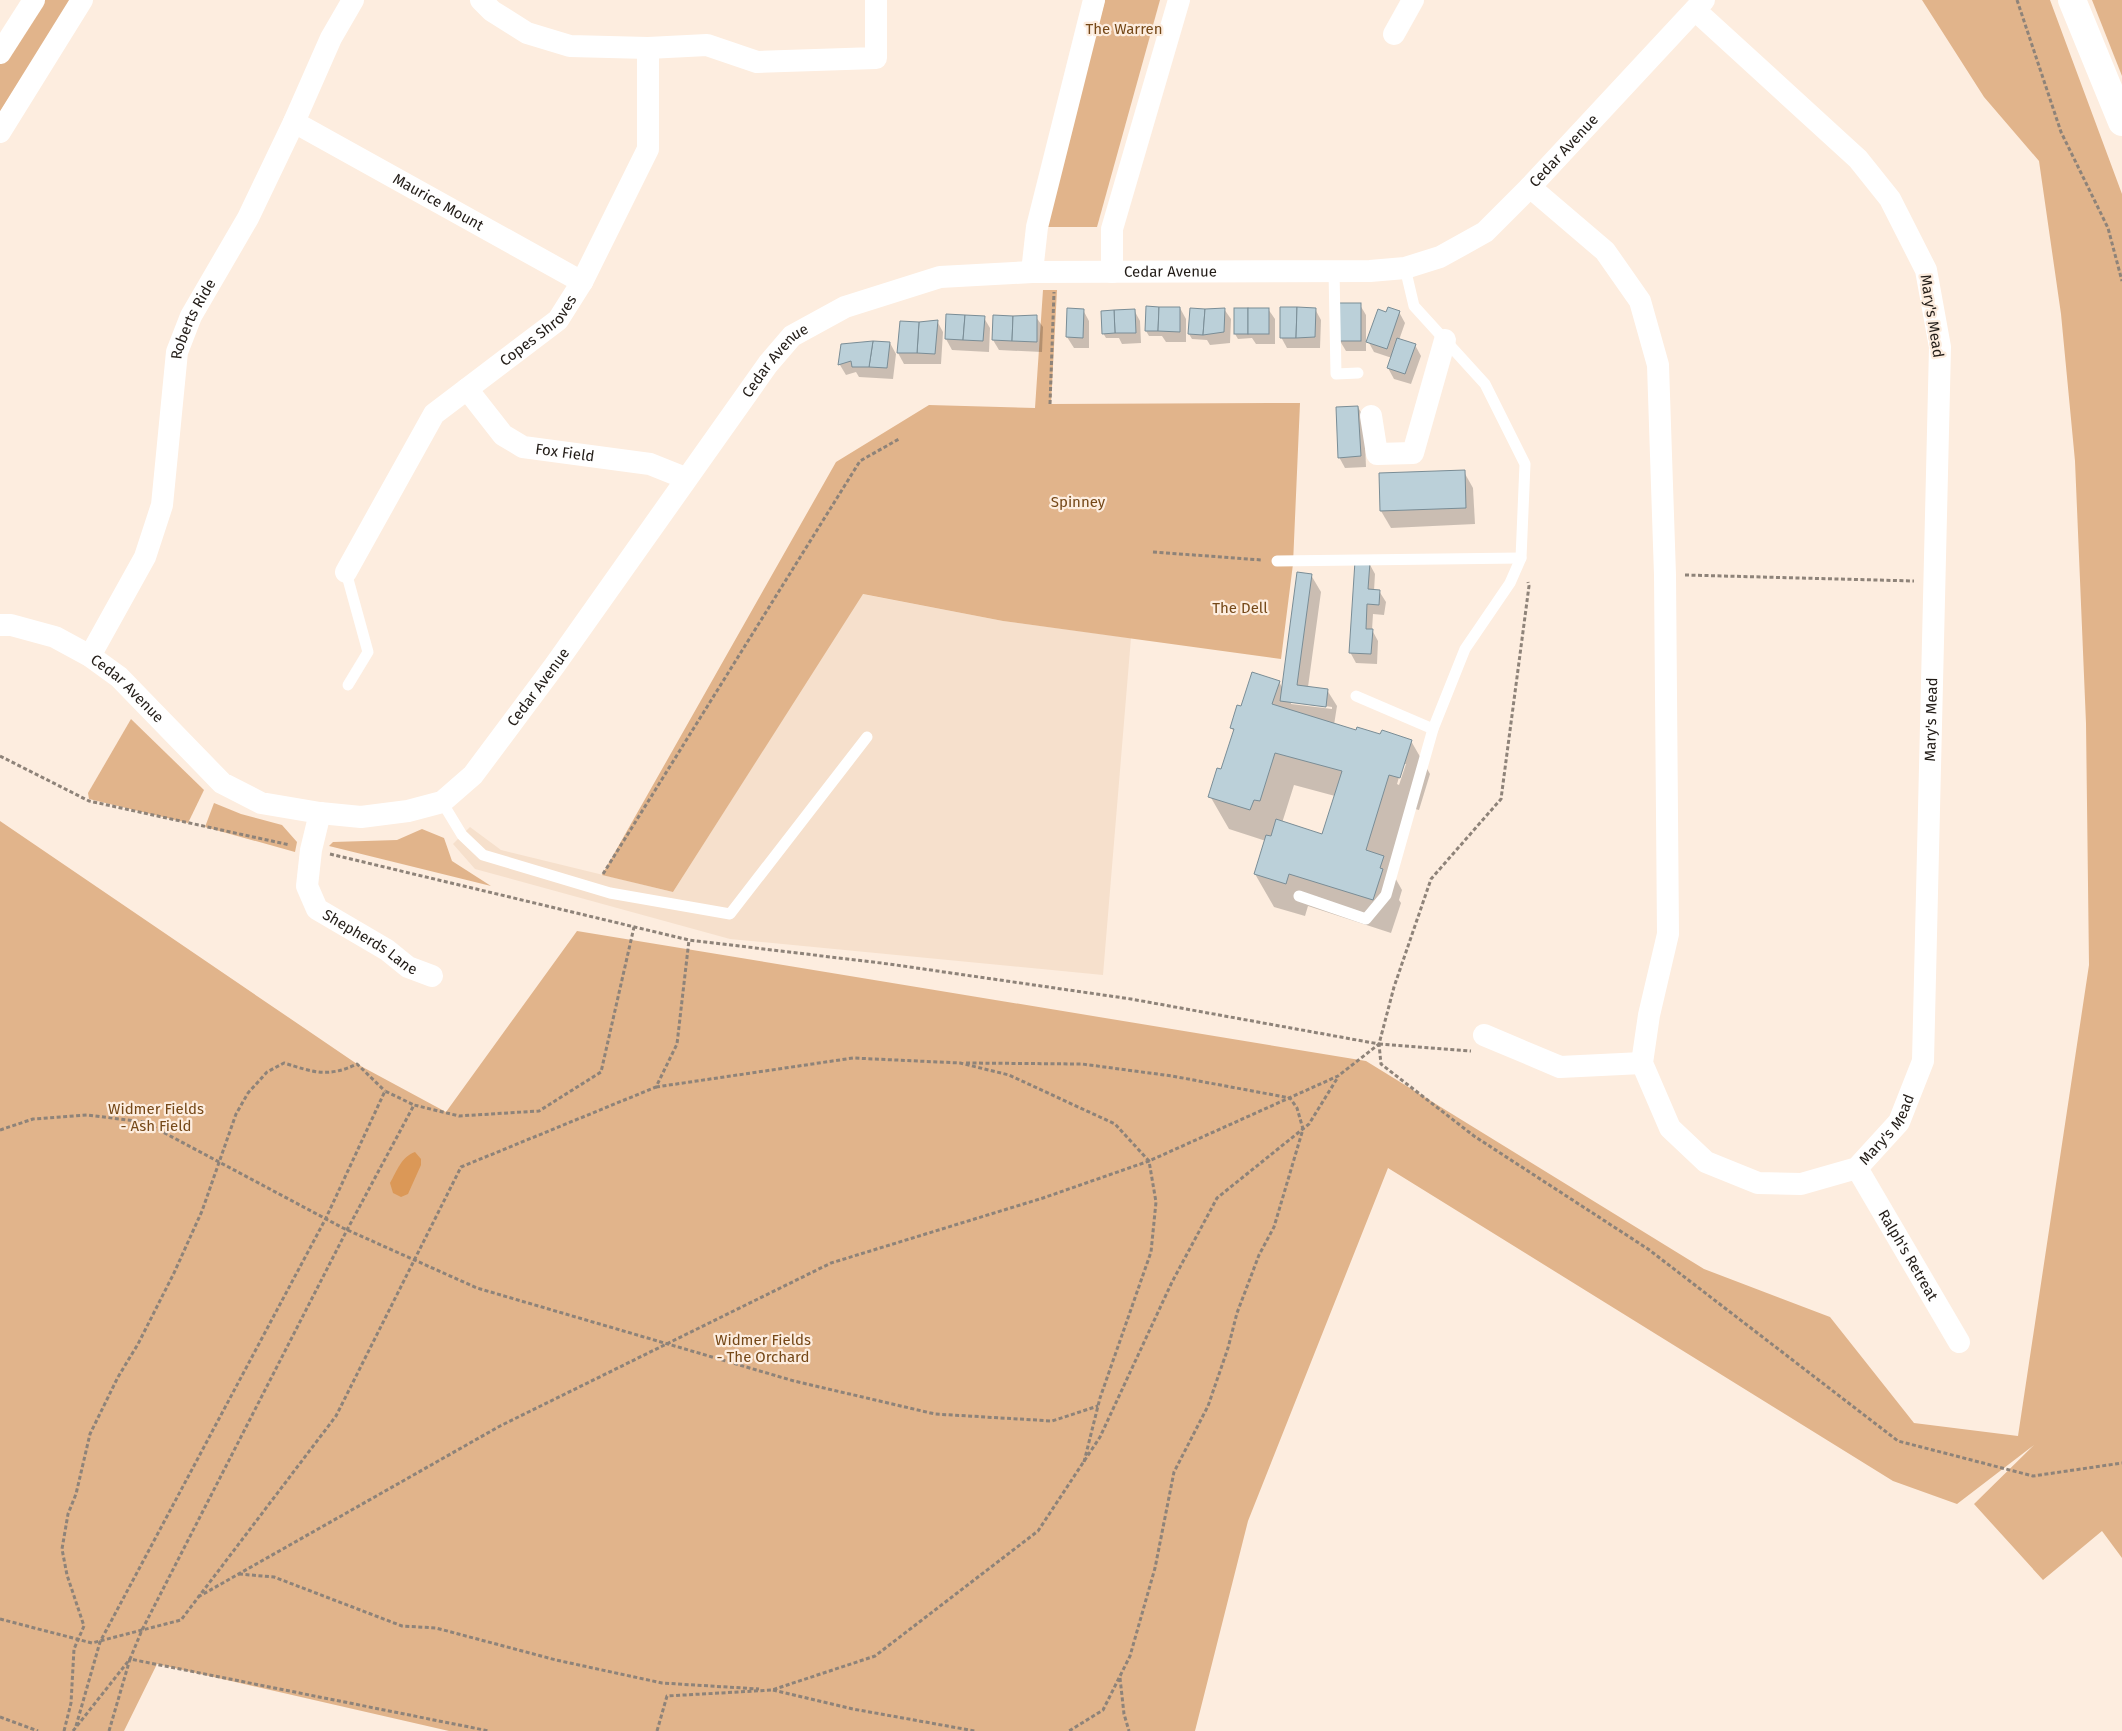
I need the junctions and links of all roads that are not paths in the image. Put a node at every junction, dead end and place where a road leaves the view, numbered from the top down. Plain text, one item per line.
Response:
1 (34, 0) edge
2 (82, 0) edge
3 (352, 0) edge
4 (481, 0) edge
5 (876, 0) edge
6 (1094, 0) edge
7 (1179, 0) edge
8 (1413, 0) edge
9 (2072, 0) edge
10 (1699, 5) edge
11 (1394, 34) dead end
12 (648, 48) junction
13 (0, 53) edge
14 (294, 122) junction
15 (2122, 122) edge
16 (0, 132) edge
17 (1530, 188) junction
18 (1405, 268) junction
19 (1334, 271) junction
20 (1043, 272) junction
21 (1112, 272) junction
22 (582, 282) junction
23 (1445, 340) junction
24 (1358, 373) dead end
25 (467, 389) junction
26 (1372, 416) dead end
27 (685, 478) junction
28 (1521, 558) junction
29 (1276, 561) road end
30 (346, 572) joint
31 (0, 625) edge
32 (90, 656) junction
33 (348, 685) dead end
34 (1356, 696) dead end
35 (1433, 728) junction
36 (868, 737) dead end
37 (442, 802) junction
38 (320, 814) junction
39 (1299, 896) dead end
40 (432, 976) dead end
41 (1484, 1035) road end
42 (1642, 1063) junction
43 (1857, 1168) junction
44 (1959, 1342) dead end

1 - 13 street
2 - 16 street
3 - 14 street, Roberts Ride
4 - 12 street
5 - 12 street
6 - 20 street
7 - 21 street
8 - 11 street
9 - 15 street
10 - 17 street, Cedar Avenue
10 - 43 street, Mary's Mead
12 - 22 street, Copes Shroves
14 - 22 street, Maurice Mount
14 - 32 street, Roberts Ride
17 - 18 street, Cedar Avenue
17 - 42 street
18 - 19 street, Cedar Avenue
18 - 23 lane
19 - 21 street, Cedar Avenue
19 - 24 lane
20 - 21 street, Cedar Avenue
20 - 27 street, Cedar Avenue
22 - 25 street, Copes Shroves
23 - 26 street
23 - 28 lane
25 - 27 street, Fox Field
25 - 30 street, Copes Shroves
27 - 37 street, Cedar Avenue
28 - 29 lane
28 - 35 lane
30 - 33 lane
31 - 32 street, Cedar Avenue
32 - 38 street, Cedar Avenue
34 - 35 lane
35 - 39 lane
36 - 37 lane
37 - 38 street, Cedar Avenue
38 - 40 street, Shepherds Lane
41 - 42 street
42 - 43 street, Mary's Mead
43 - 44 street, Ralph's Retreat

